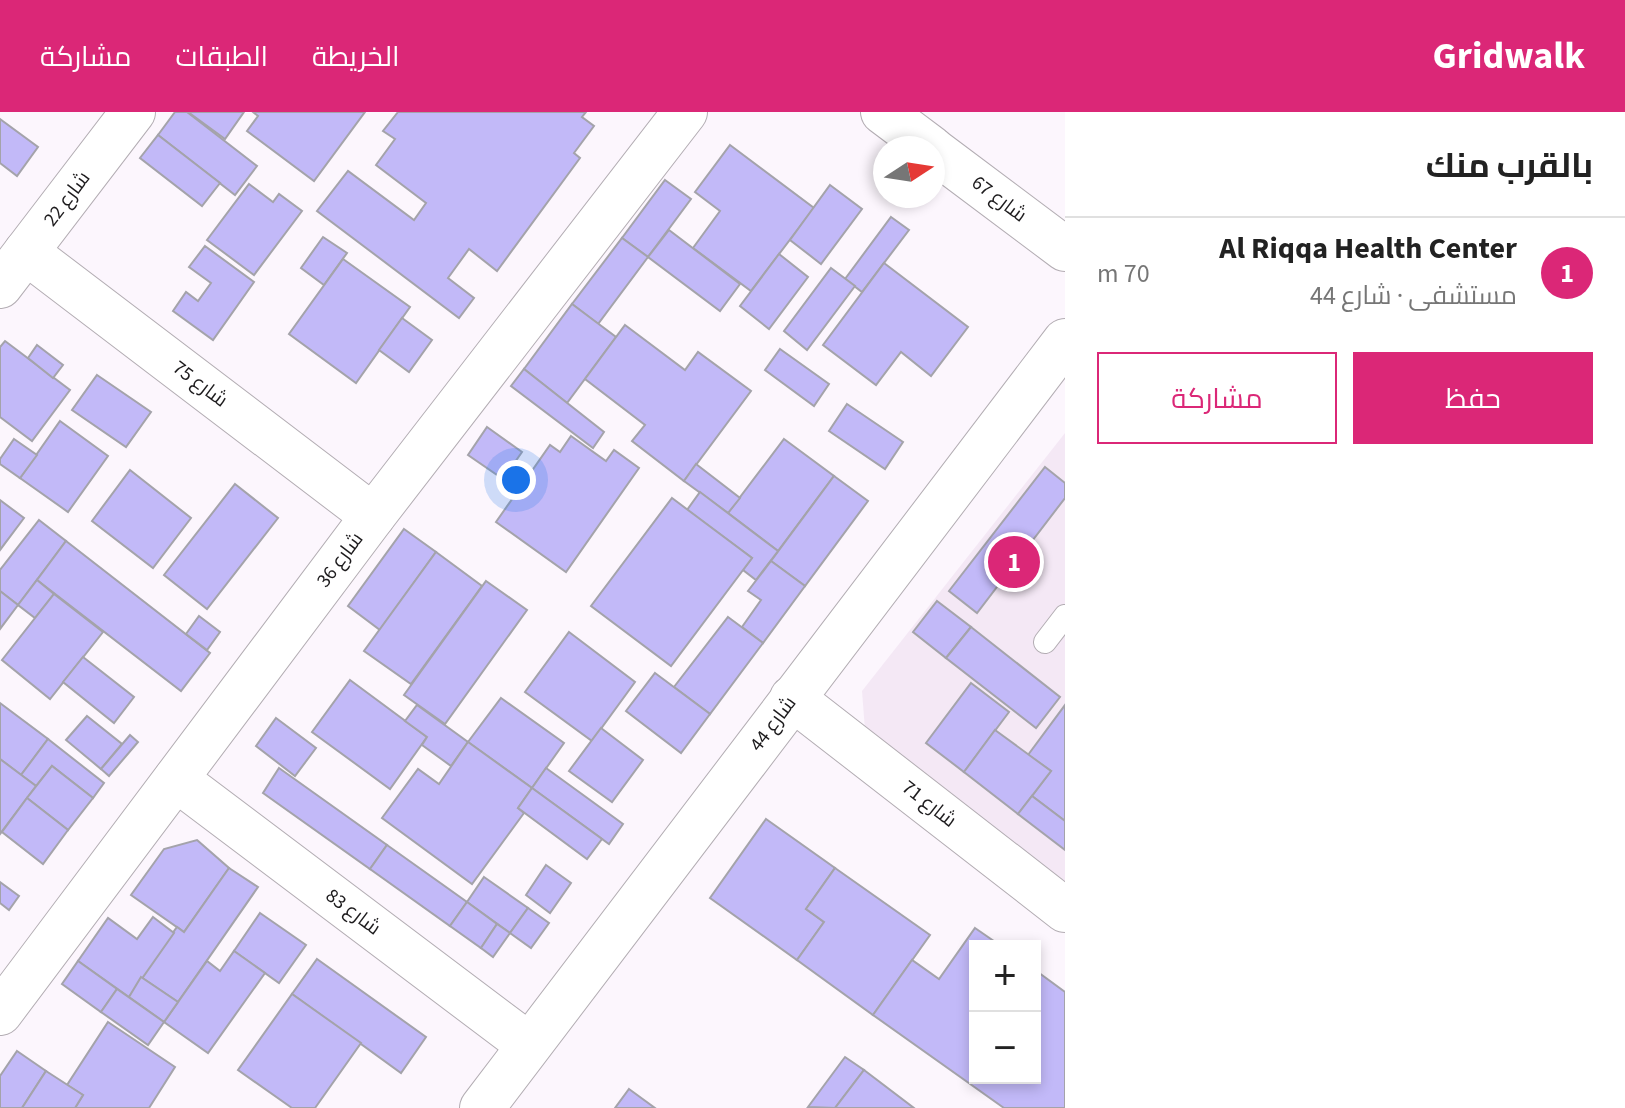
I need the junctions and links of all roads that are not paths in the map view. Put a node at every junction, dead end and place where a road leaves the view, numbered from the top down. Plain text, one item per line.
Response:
1 (133, 112) edge
2 (685, 112) edge
3 (883, 112) edge
4 (915, 136) edge
5 (945, 157) edge
6 (1058, 229) edge
7 (26, 252) junction
8 (0, 286) edge
9 (1065, 341) edge
10 (373, 516) junction
11 (1065, 616) edge
12 (1045, 642) dead end
13 (792, 698) junction
14 (176, 779) junction
15 (1065, 910) edge
16 (0, 1013) edge
17 (529, 1045) junction
18 (482, 1108) edge

1 - 7 street, شارع 22
2 - 10 street, شارع 36
3 - 4 street, شارع 67
5 - 6 street, شارع 67
7 - 8 street, شارع 22
7 - 10 street, شارع 75
9 - 13 street, شارع 44
10 - 14 street, شارع 36
11 - 12 lane
13 - 15 street, شارع 71
13 - 17 street, شارع 44
14 - 16 street, شارع 36
14 - 17 street, شارع 83
17 - 18 street, شارع 44

